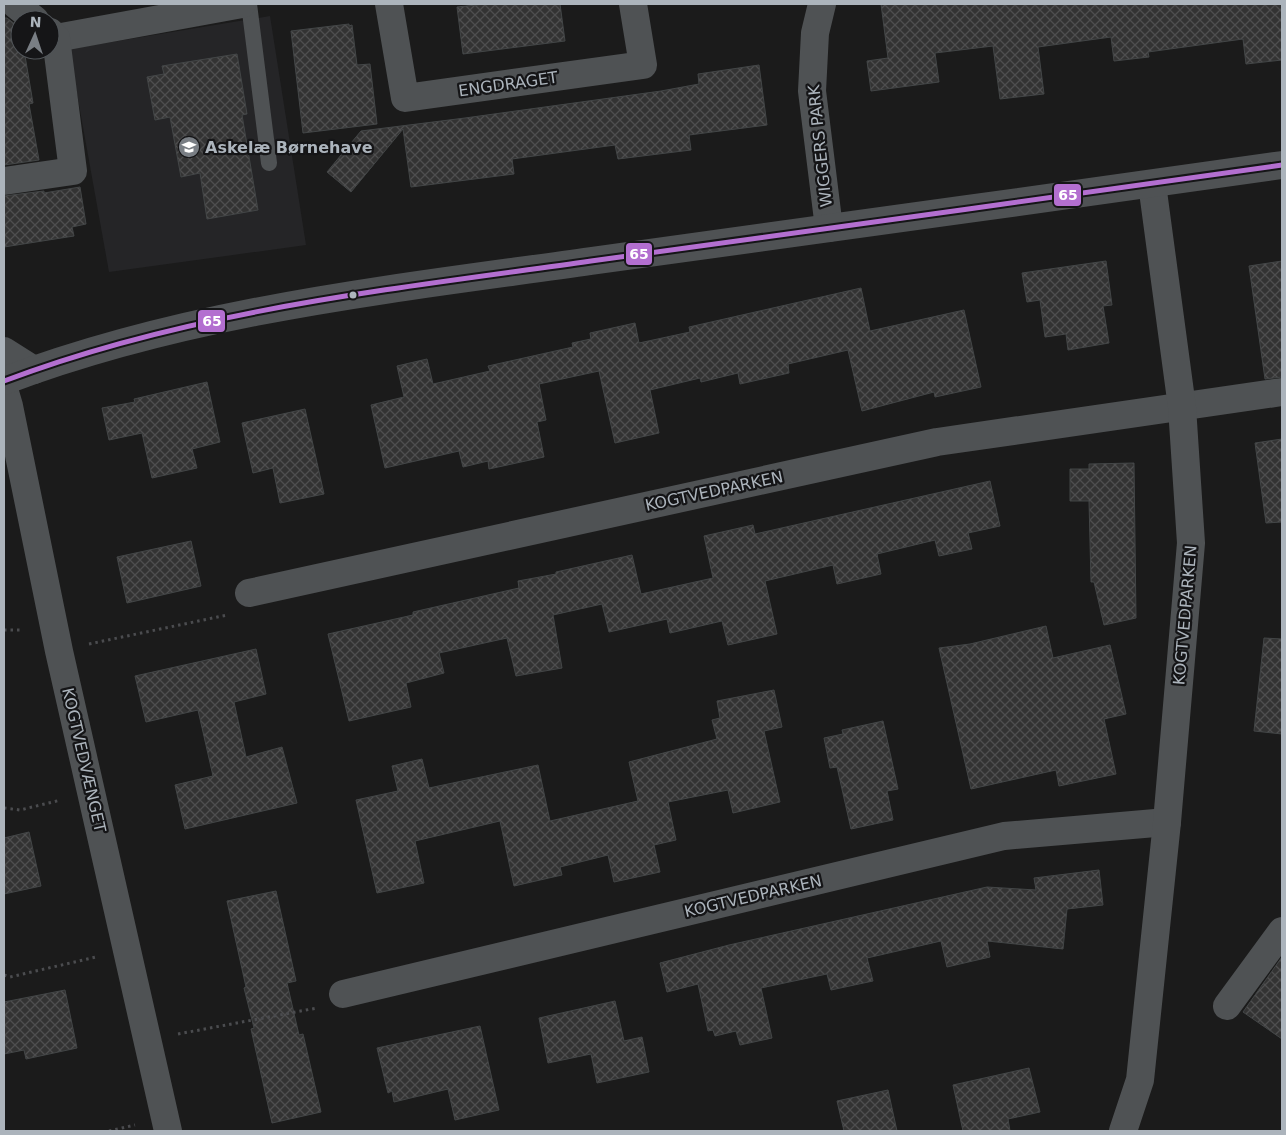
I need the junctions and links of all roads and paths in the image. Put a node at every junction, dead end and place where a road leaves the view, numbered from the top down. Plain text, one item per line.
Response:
1 (242, 4) edge
2 (249, 4) edge
3 (389, 4) edge
4 (633, 4) edge
5 (822, 4) edge
6 (60, 34) edge
7 (56, 60) edge
8 (269, 163) dead end
9 (1282, 165) edge
10 (4, 181) edge
11 (1152, 184) junction
12 (830, 228) junction
13 (4, 351) edge
14 (34, 370) junction
15 (4, 381) edge
16 (4, 389) edge
17 (1282, 392) edge
18 (1182, 407) junction
19 (249, 593) joint
20 (4, 630) edge
21 (28, 630) dead end
22 (60, 651) junction
23 (66, 799) dead end
24 (4, 808) edge
25 (1167, 822) junction
26 (1282, 931) edge
27 (102, 956) dead end
28 (4, 975) edge
29 (343, 994) joint
30 (1227, 1006) dead end
31 (148, 1039) junction
32 (140, 1124) dead end
33 (109, 1131) edge
34 (168, 1131) edge
35 (1123, 1131) edge

1 - 6 street
2 - 8 lane
3 - 4 street, ENGDRAGET
5 - 12 street, WIGGERS PARK
7 - 10 street
9 - 11 street
11 - 12 street
11 - 18 street, KOGTVEDPARKEN
12 - 14 street
13 - 14 street
14 - 15 street
16 - 22 street, KOGTVEDVÆNGET
17 - 18 street, KOGTVEDPARKEN
18 - 19 street, KOGTVEDPARKEN
18 - 25 street, KOGTVEDPARKEN
19 - 22 path
20 - 21 path
22 - 31 street, KOGTVEDVÆNGET
23 - 24 path
25 - 29 street, KOGTVEDPARKEN
25 - 35 street, KOGTVEDPARKEN
26 - 30 street
27 - 28 path
29 - 31 path
31 - 34 street, KOGTVEDVÆNGET
32 - 33 path

